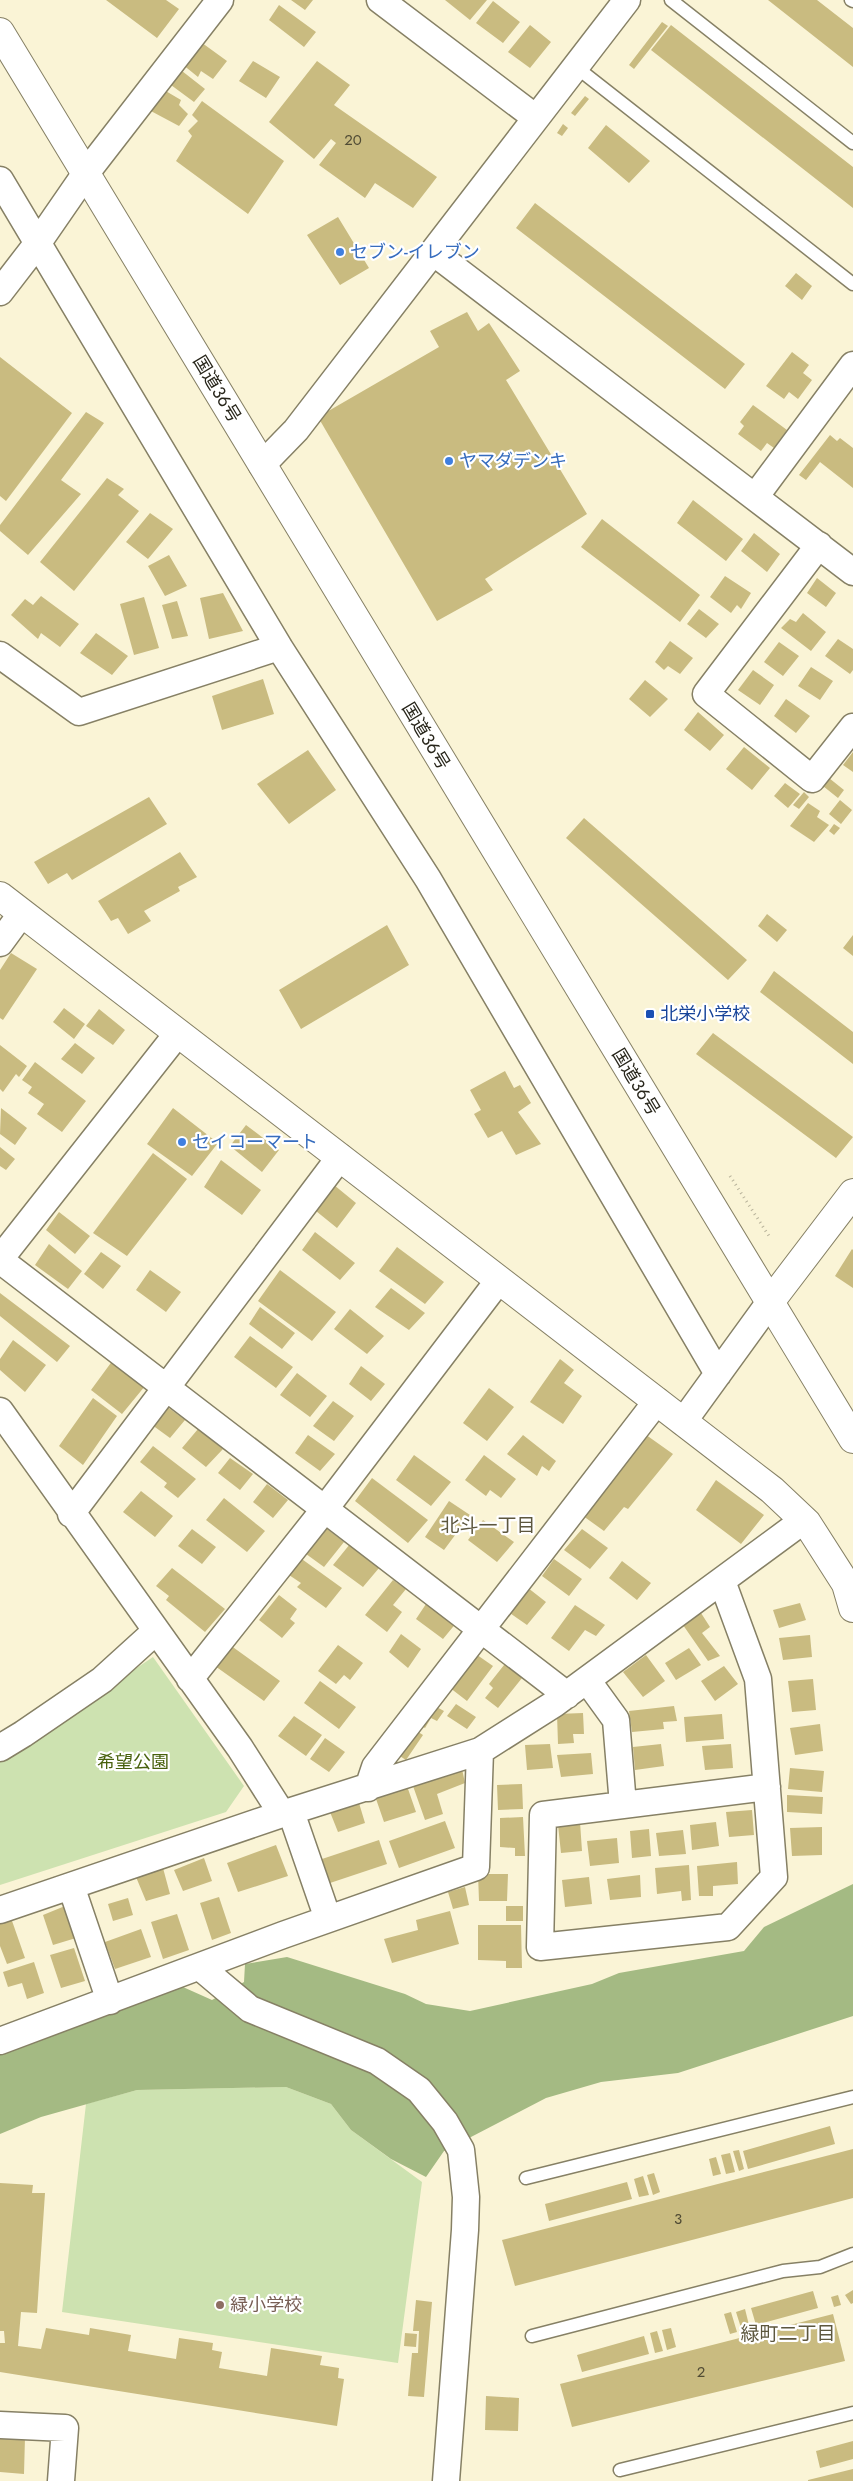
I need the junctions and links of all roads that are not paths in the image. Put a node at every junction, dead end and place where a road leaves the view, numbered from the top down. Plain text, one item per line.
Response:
1 (220, 0) edge
2 (380, 0) edge
3 (627, 0) edge
4 (671, 0) edge
5 (0, 32) edge
6 (576, 67) junction
7 (536, 118) junction
8 (853, 143) edge
9 (86, 173) junction
10 (0, 180) edge
11 (37, 244) junction
12 (433, 252) junction
13 (853, 284) edge
14 (0, 292) edge
15 (853, 365) edge
16 (262, 465) junction
17 (755, 497) junction
18 (819, 545) junction
19 (853, 572) edge
20 (279, 646) junction
21 (0, 655) edge
22 (853, 727) edge
23 (0, 896) edge
24 (22, 913) junction
25 (0, 943) edge
26 (178, 1033) junction
27 (340, 1157) junction
28 (853, 1193) edge
29 (0, 1259) edge
30 (499, 1280) junction
31 (770, 1302) junction
32 (718, 1374) junction
33 (168, 1389) junction
34 (657, 1402) junction
35 (0, 1411) edge
36 (683, 1422) junction
37 (853, 1439) edge
38 (324, 1510) junction
39 (71, 1514) junction
40 (804, 1520) junction
41 (722, 1581) junction
42 (853, 1608) edge
43 (480, 1630) junction
44 (156, 1631) junction
45 (190, 1679) junction
46 (577, 1688) junction
47 (0, 1748) edge
48 (480, 1751) junction
49 (766, 1787) junction
50 (368, 1788) junction
51 (623, 1805) junction
52 (287, 1813) junction
53 (71, 1886) junction
54 (0, 1910) edge
55 (328, 1919) junction
56 (200, 1967) junction
57 (110, 2001) junction
58 (0, 2041) edge
59 (853, 2097) edge
60 (526, 2178) dead end
61 (853, 2254) edge
62 (532, 2336) dead end
63 (853, 2412) edge
64 (0, 2425) edge
65 (620, 2470) dead end
66 (61, 2481) edge
67 (446, 2481) edge

1 - 9 street
2 - 7 street
3 - 6 street
4 - 8 lane
5 - 9 main road, 国道36号
6 - 7 street
6 - 13 lane
7 - 12 street
9 - 11 street
9 - 16 main road, 国道36号
10 - 11 street
11 - 14 street
11 - 20 street
12 - 16 street
12 - 17 street
15 - 17 street
16 - 31 main road, 国道36号
17 - 18 street
18 - 19 street
18 - 22 street
20 - 21 street
20 - 32 street
23 - 24 main road
24 - 25 street
24 - 26 main road
26 - 27 main road
26 - 29 street
27 - 30 main road
27 - 33 street
28 - 31 main road
29 - 33 street
30 - 34 main road
30 - 38 street
31 - 32 street
31 - 37 main road, 国道36号
32 - 36 street
33 - 38 street
33 - 39 street
34 - 36 main road
34 - 43 street
35 - 39 street
36 - 40 main road
38 - 43 street
38 - 45 street
39 - 44 street
40 - 41 street
40 - 42 main road
41 - 46 street
41 - 49 street
43 - 46 street
43 - 50 street
44 - 45 street
44 - 47 street
45 - 52 street
46 - 48 street
46 - 51 street
48 - 50 street
48 - 55 street
49 - 51 street
49 - 51 street
50 - 52 street
52 - 53 street
52 - 55 street
53 - 54 street
53 - 57 street
55 - 56 street
56 - 57 street
56 - 67 street
57 - 58 street
59 - 60 lane
61 - 62 lane
63 - 65 lane
64 - 66 street

